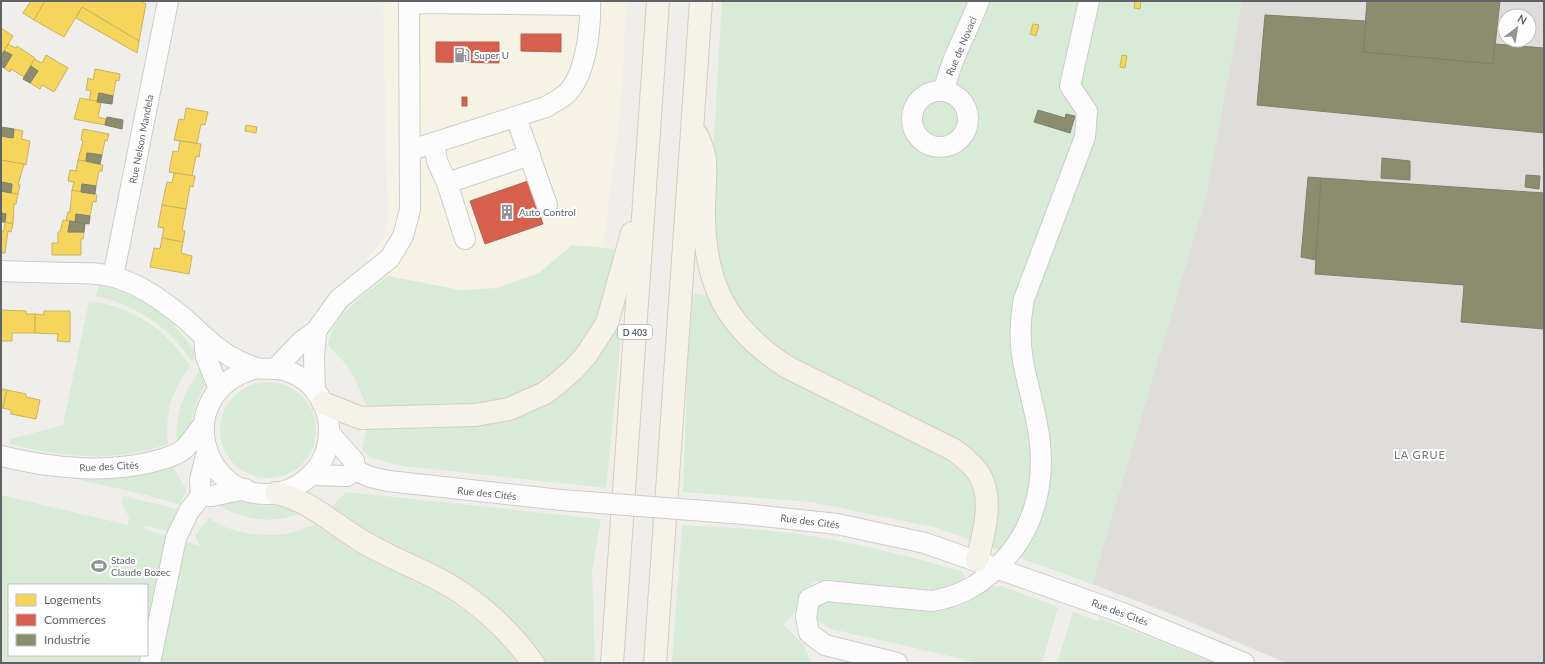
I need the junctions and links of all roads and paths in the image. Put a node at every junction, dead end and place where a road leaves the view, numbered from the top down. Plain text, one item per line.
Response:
1 (168, 1) edge
2 (658, 1) edge
3 (700, 1) edge
4 (980, 1) edge
5 (1089, 1) edge
6 (409, 3) edge
7 (590, 3) edge
8 (944, 91) dead end
9 (516, 117) junction
10 (692, 122) junction
11 (434, 143) junction
12 (411, 150) junction
13 (530, 155) junction
14 (447, 182) junction
15 (646, 182) junction
16 (547, 205) dead end
17 (464, 239) dead end
18 (1, 271) edge
19 (114, 277) junction
20 (316, 331) junction
21 (204, 338) junction
22 (266, 368) junction
23 (218, 389) junction
24 (319, 397) junction
25 (204, 424) junction
26 (330, 434) junction
27 (207, 452) junction
28 (1, 456) edge
29 (355, 470) junction
30 (311, 475) junction
31 (245, 489) junction
32 (276, 493) junction
33 (201, 496) junction
34 (977, 560) junction
35 (998, 568) junction
36 (150, 663) edge
37 (533, 663) edge
38 (612, 663) edge
39 (655, 663) edge
40 (898, 663) edge
41 (1244, 663) edge

1 - 19 street, Rue Nelson Mandela
2 - 15 main road, D 403
3 - 10 main road
4 - 8 street, Rue de Novaci
5 - 35 street
6 - 7 street
6 - 12 street
7 - 9 street
9 - 11 street
9 - 13 street
10 - 34 main road
10 - 39 main road
11 - 12 street
11 - 14 street
12 - 20 street
13 - 14 street
13 - 16 street
14 - 17 street
15 - 24 main road
15 - 38 main road, D 403
18 - 19 street
19 - 21 street
20 - 22 street
20 - 24 street, Rue des Cités
21 - 22 street
21 - 23 street
22 - 23 street, Rue des Cités
22 - 24 street
23 - 25 street, Rue des Cités
24 - 26 street, Rue des Cités
25 - 27 street, Rue des Cités
25 - 28 street, Rue des Cités
26 - 29 street, Rue des Cités
26 - 30 street, Rue des Cités
27 - 31 street, Rue des Cités
27 - 33 street
29 - 30 street
29 - 34 street, Rue des Cités, bridge
30 - 32 street, Rue des Cités
31 - 32 street, Rue des Cités
31 - 33 street
32 - 37 main road
33 - 36 street
34 - 35 street, Rue des Cités
35 - 40 street
35 - 41 street, Rue des Cités

